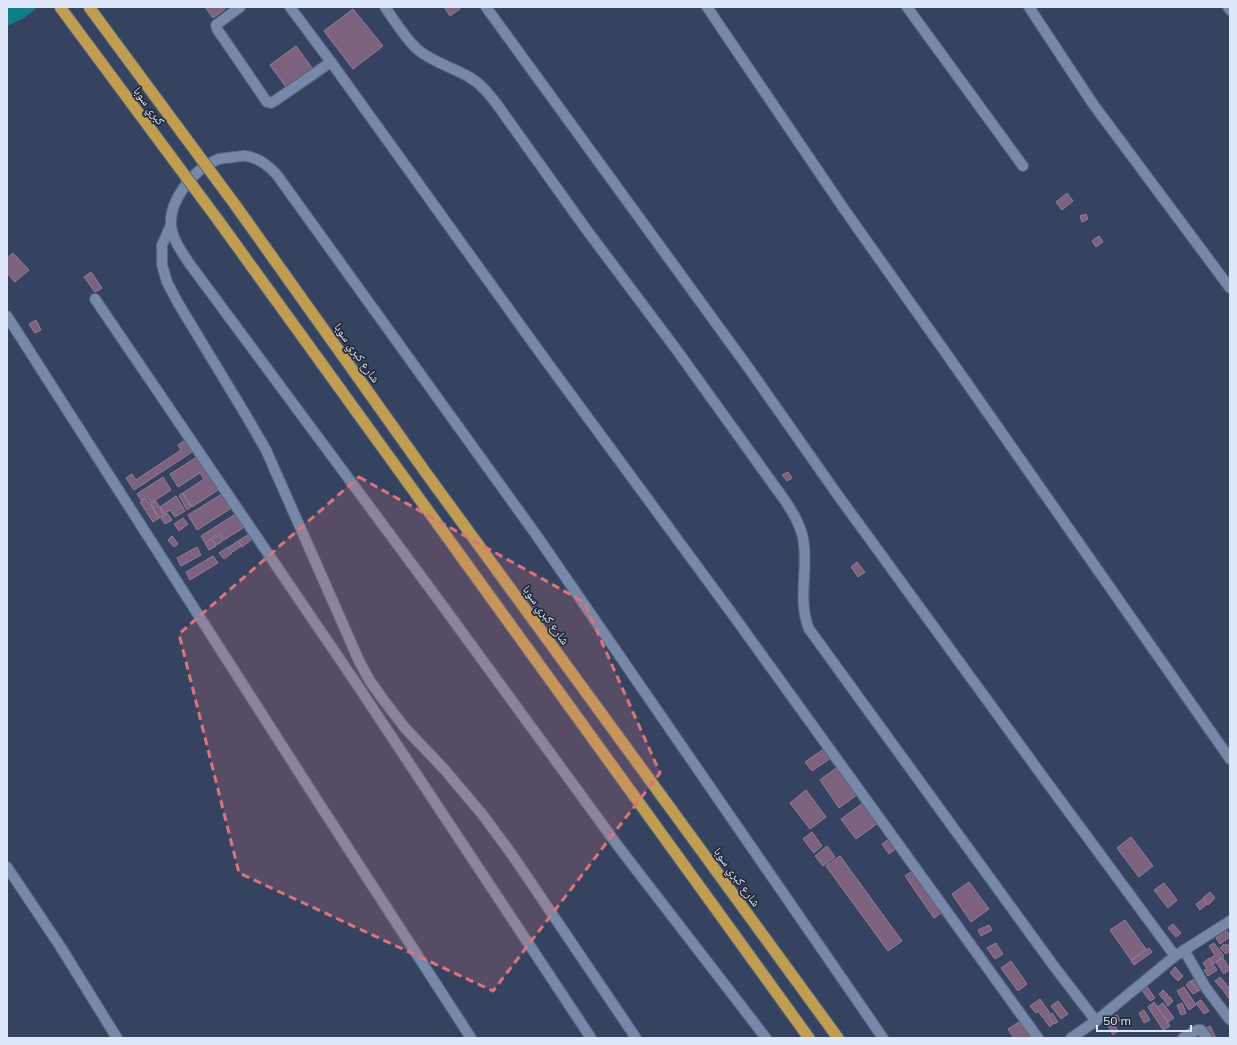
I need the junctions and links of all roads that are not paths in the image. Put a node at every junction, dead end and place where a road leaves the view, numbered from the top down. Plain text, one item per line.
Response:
1 (60, 7) edge
2 (89, 7) edge
3 (240, 7) edge
4 (290, 7) edge
5 (385, 7) edge
6 (486, 7) edge
7 (707, 7) edge
8 (907, 7) edge
9 (1029, 7) edge
10 (1228, 7) edge
11 (1230, 10) edge
12 (332, 62) junction
13 (1023, 166) dead end
14 (236, 206) joint
15 (171, 225) junction
16 (1230, 288) edge
17 (96, 300) dead end
18 (7, 316) edge
19 (1230, 759) edge
20 (7, 867) edge
21 (1230, 921) edge
22 (1179, 953) junction
23 (1230, 1020) edge
24 (1096, 1021) junction
25 (117, 1038) edge
26 (471, 1038) edge
27 (591, 1038) edge
28 (636, 1038) edge
29 (766, 1038) edge
30 (809, 1038) edge
31 (838, 1038) edge
32 (883, 1038) edge
33 (1038, 1038) edge
34 (1071, 1038) edge
35 (1183, 1038) edge
36 (1207, 1038) edge

1 - 30 highway, كبري سوبا, bridge
2 - 14 highway, كبري سوبا, bridge
3 - 12 street
4 - 12 street
5 - 24 street
6 - 22 street
7 - 19 street
8 - 13 street
9 - 16 street
10 - 11 street
12 - 33 street
14 - 31 highway, شارع كبري سوبا
15 - 28 street
15 - 29 street
15 - 32 street
17 - 27 street
18 - 26 street
20 - 25 street
21 - 22 street
22 - 23 street
22 - 24 street
24 - 34 street
35 - 36 street

